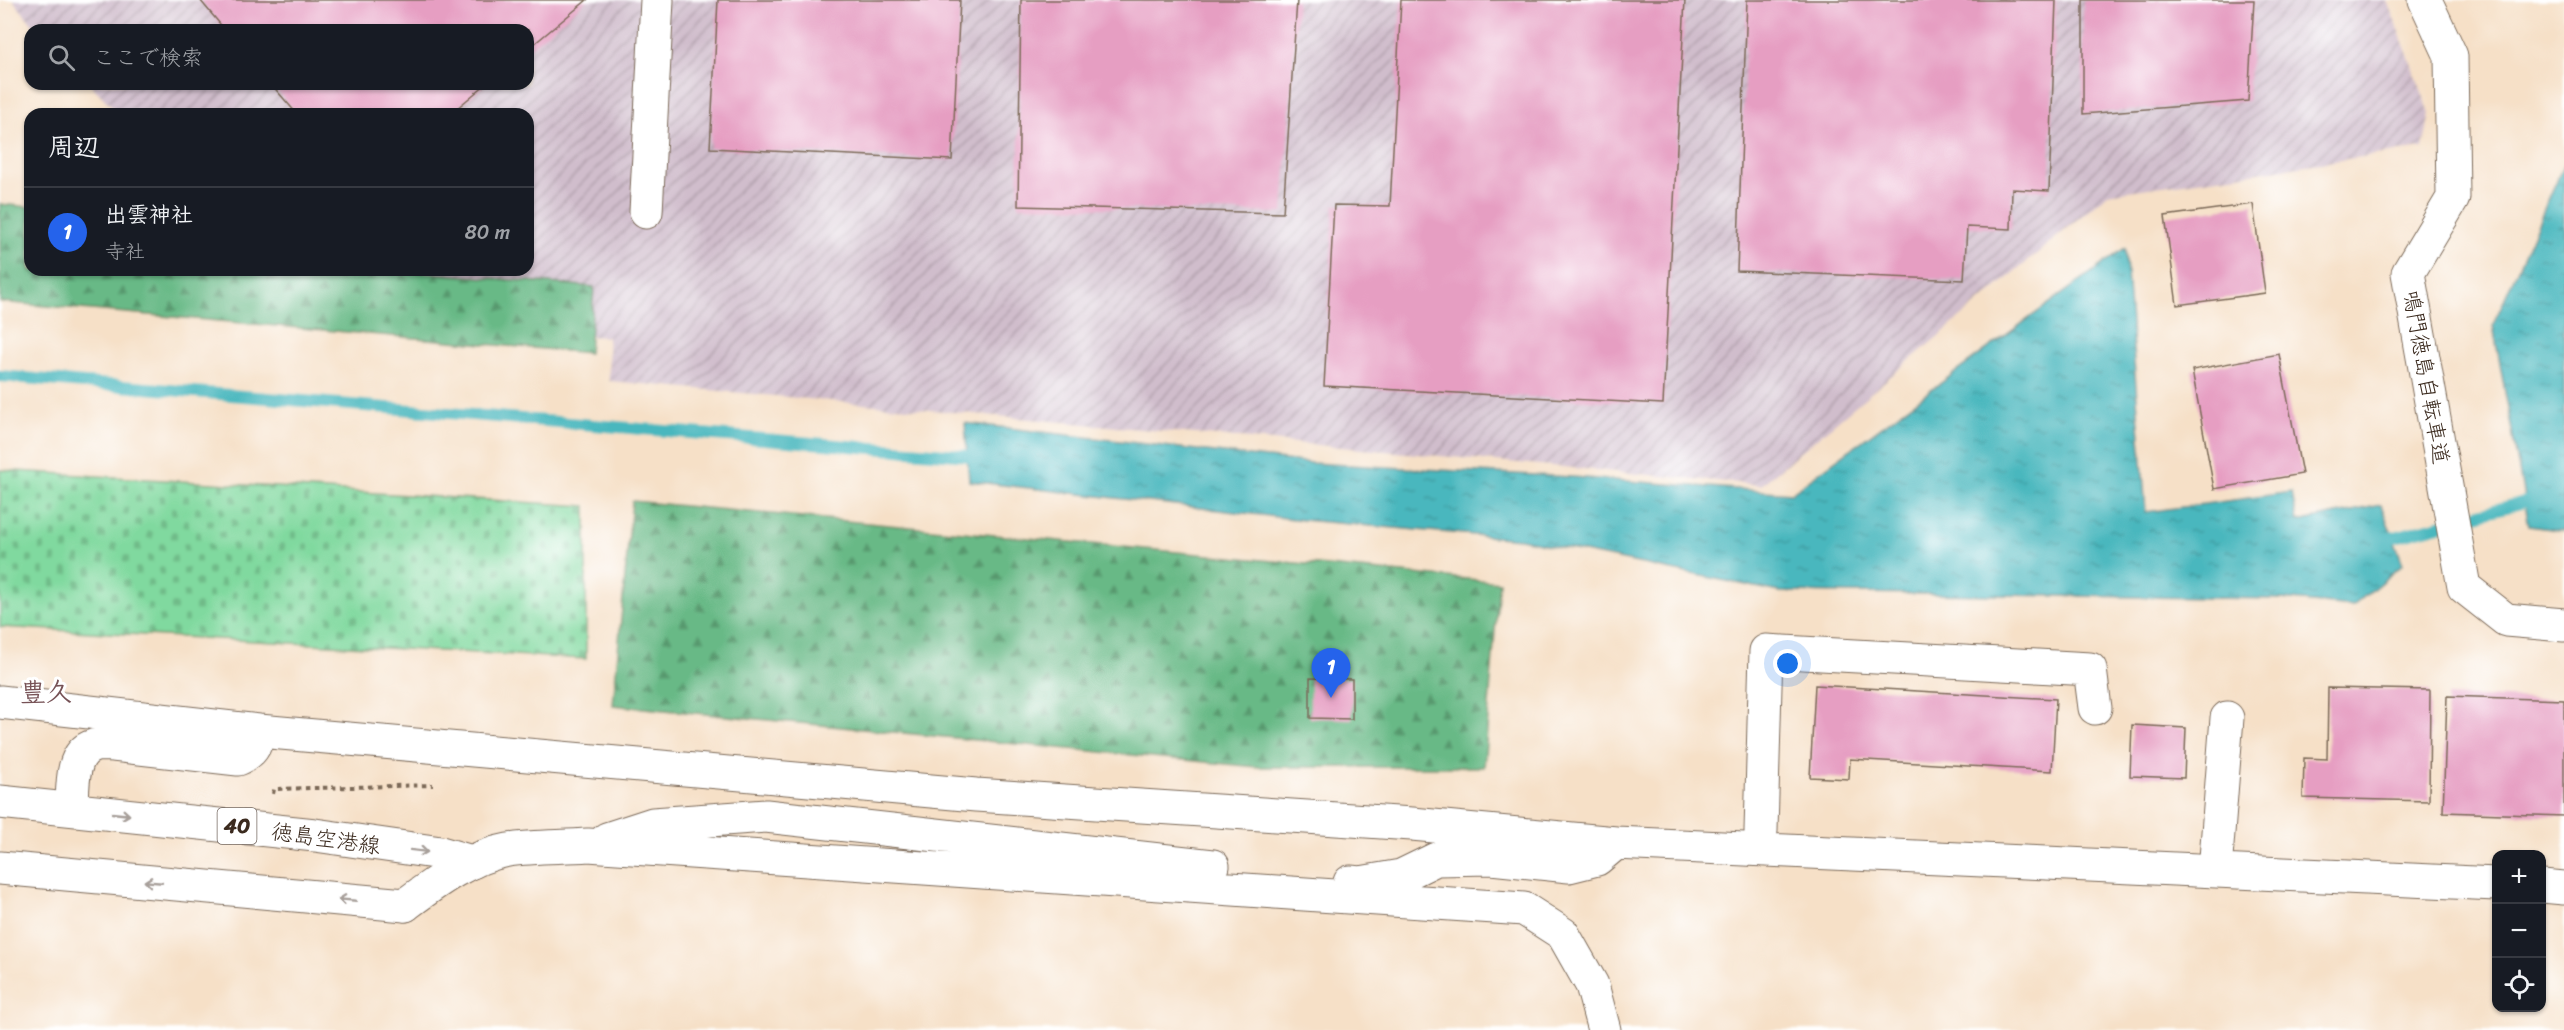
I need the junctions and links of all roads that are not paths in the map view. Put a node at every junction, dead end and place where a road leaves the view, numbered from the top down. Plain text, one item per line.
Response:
1 (657, 0) edge
2 (2425, 0) edge
3 (646, 212) dead end
4 (2564, 625) edge
5 (0, 702) edge
6 (2095, 708) dead end
7 (2227, 718) dead end
8 (259, 731) junction
9 (0, 802) edge
10 (72, 808) junction
11 (1761, 831) dead end
12 (1616, 843) junction
13 (588, 845) junction
14 (472, 862) junction
15 (0, 868) edge
16 (2215, 871) junction
17 (2492, 884) edge
18 (2546, 886) edge
19 (2564, 888) edge
20 (1604, 1030) edge

1 - 3 street
2 - 4 street, 鳴門徳島自転車道
5 - 8 street
6 - 11 street
7 - 16 street
8 - 10 street
8 - 12 street
9 - 10 street, 徳島空港線 / 40
10 -> 14 street, 徳島空港線 / 40
12 - 13 street
12 - 16 street
13 - 14 street
13 - 20 street
14 -> 15 street
16 - 17 street
18 - 19 street

